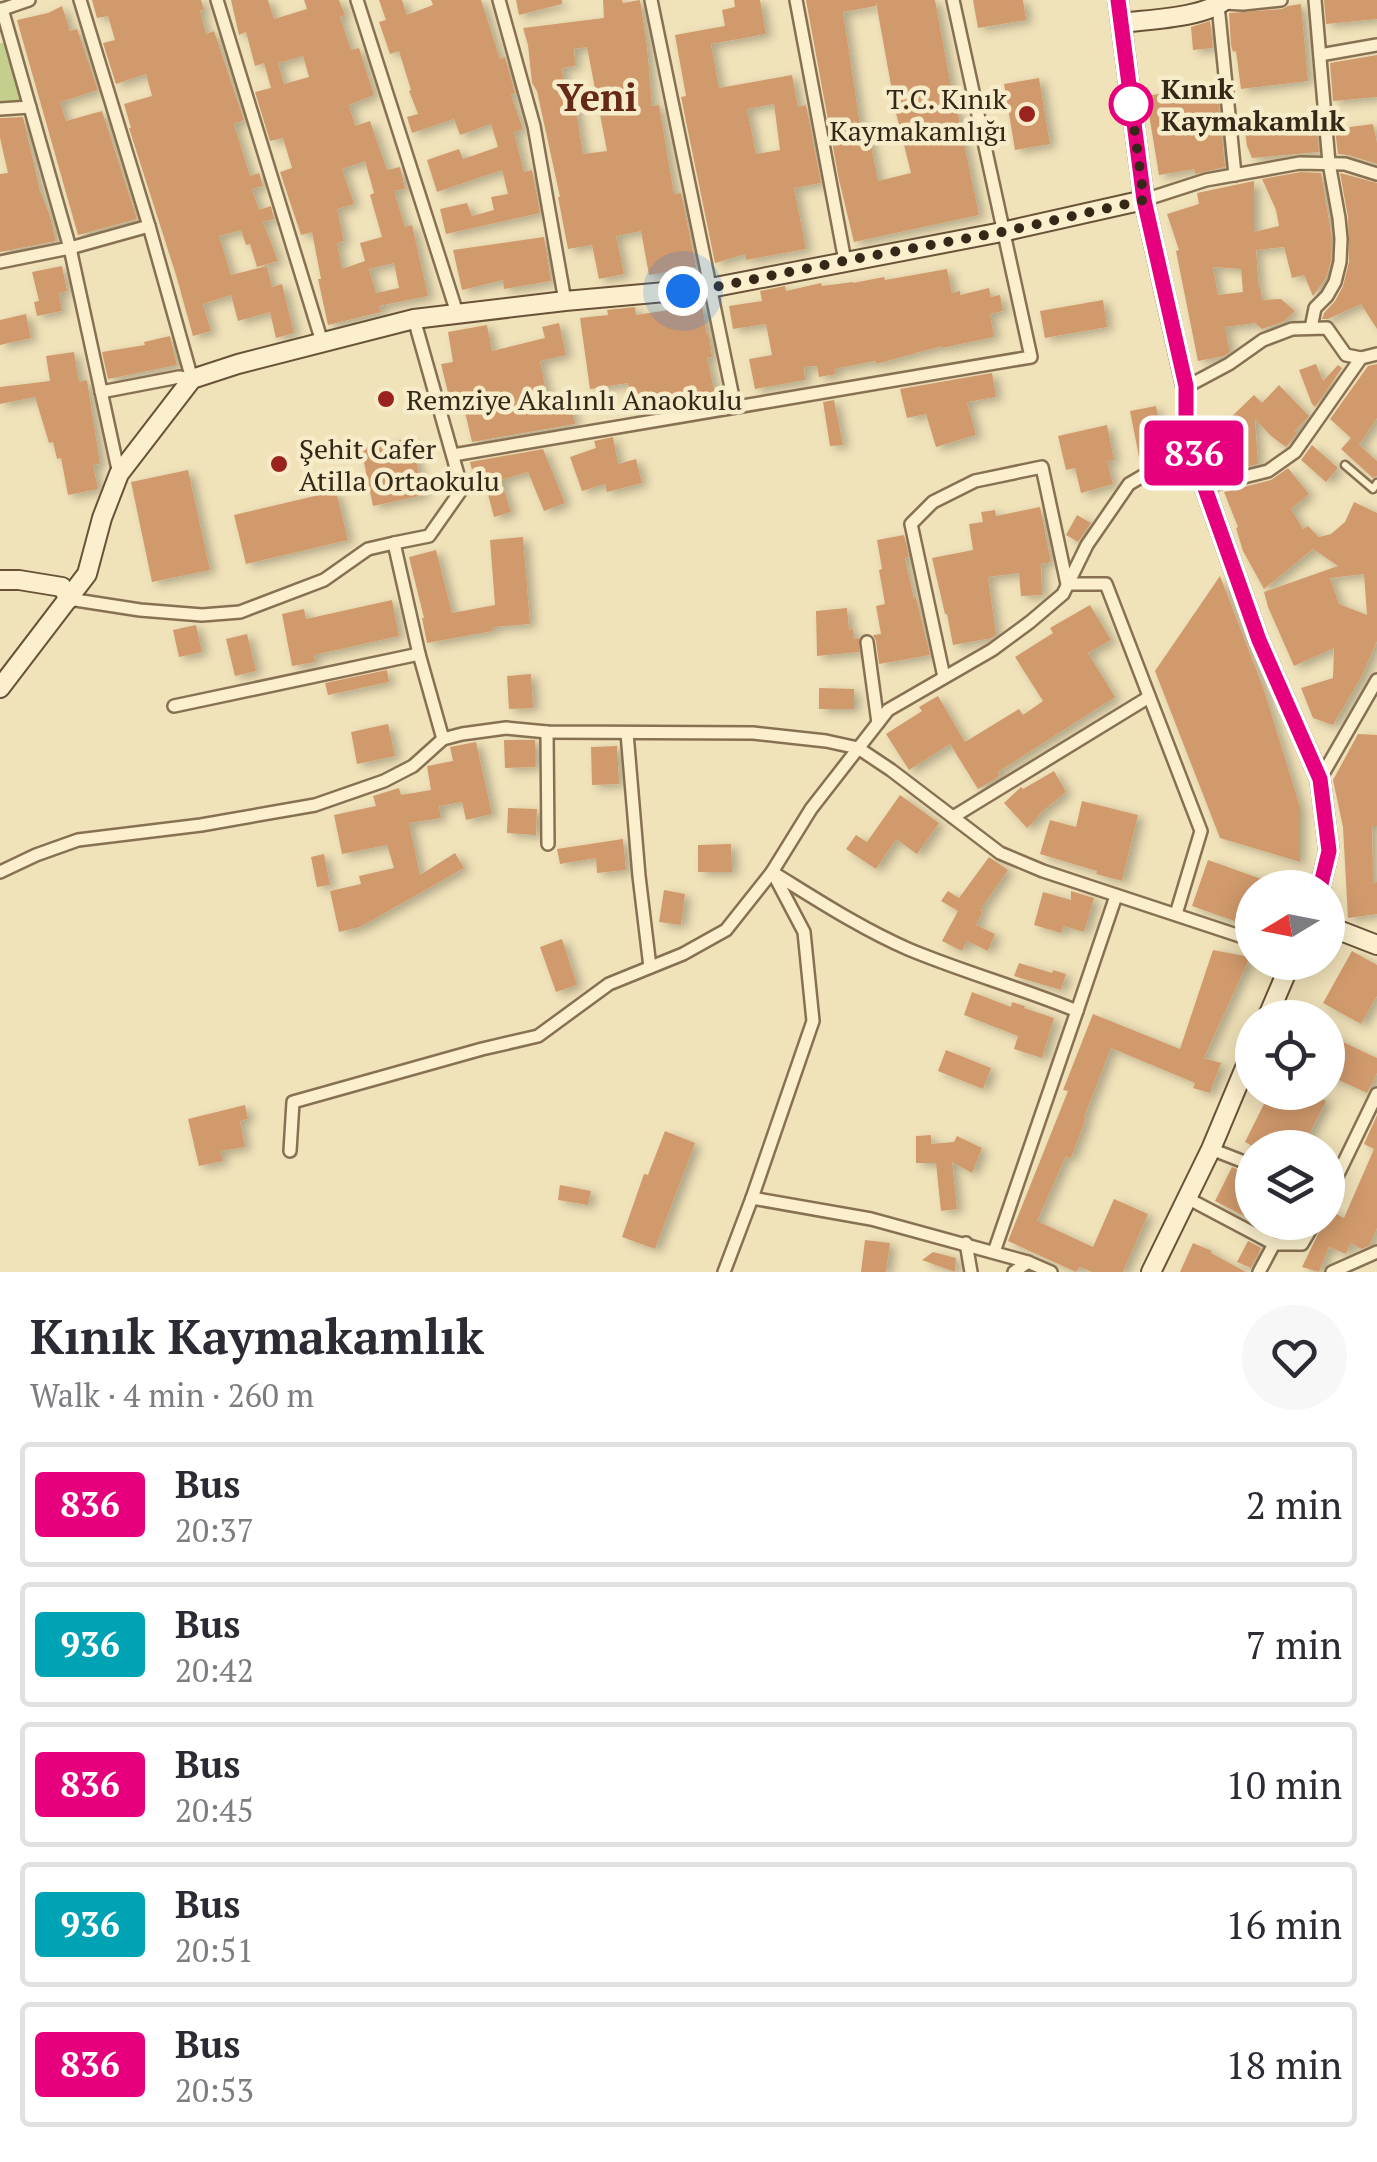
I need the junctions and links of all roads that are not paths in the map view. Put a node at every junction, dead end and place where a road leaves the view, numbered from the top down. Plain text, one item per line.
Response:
1 (29, 0) edge
2 (80, 0) edge
3 (217, 0) edge
4 (358, 0) edge
5 (499, 0) edge
6 (651, 0) edge
7 (796, 0) edge
8 (953, 0) edge
9 (1118, 0) edge
10 (1280, 0) edge
11 (1315, 0) edge
12 (1217, 3) edge
13 (1, 10) edge
14 (1121, 23) junction
15 (1377, 45) edge
16 (1320, 55) junction
17 (30, 107) junction
18 (0, 109) edge
19 (1329, 163) junction
20 (1377, 174) edge
21 (1235, 175) junction
22 (1144, 200) junction
23 (149, 226) junction
24 (1002, 232) junction
25 (70, 248) junction
26 (844, 261) junction
27 (0, 262) edge
28 (710, 288) junction
29 (566, 301) junction
30 (457, 313) junction
31 (414, 319) junction
32 (1311, 328) junction
33 (322, 342) junction
34 (1377, 354) edge
35 (1361, 358) junction
36 (192, 379) junction
37 (1186, 386) junction
38 (100, 392) junction
39 (735, 407) junction
40 (453, 455) junction
41 (1196, 463) junction
42 (1344, 465) dead end
43 (119, 474) junction
44 (1377, 483) edge
45 (1204, 487) junction
46 (394, 543) junction
47 (0, 580) edge
48 (1067, 584) junction
49 (69, 599) junction
50 (868, 642) dead end
51 (419, 654) junction
52 (944, 677) junction
53 (1377, 680) edge
54 (0, 688) edge
55 (1148, 697) junction
56 (174, 706) dead end
57 (878, 723) junction
58 (546, 732) junction
59 (627, 733) junction
60 (443, 739) junction
61 (858, 748) junction
62 (1320, 779) junction
63 (952, 817) junction
64 (548, 844) dead end
65 (1324, 870) edge
66 (0, 872) edge
67 (772, 872) junction
68 (1116, 896) junction
69 (1176, 914) junction
70 (1345, 933) edge
71 (1235, 934) edge
72 (1377, 945) edge
73 (650, 967) junction
74 (1077, 1011) junction
75 (1235, 1091) edge
76 (1377, 1094) edge
77 (1211, 1149) junction
78 (290, 1152) dead end
79 (1235, 1159) edge
80 (1345, 1160) edge
81 (752, 1198) junction
82 (1187, 1198) junction
83 (1304, 1240) edge
84 (966, 1244) junction
85 (1274, 1244) junction
86 (994, 1252) junction
87 (1377, 1252) edge
88 (1028, 1262) junction
89 (724, 1272) edge
90 (970, 1272) edge
91 (1014, 1272) edge
92 (1052, 1272) edge
93 (1151, 1272) edge
94 (1260, 1272) edge
95 (1332, 1272) edge

1 - 13 street
2 - 23 street
3 - 33 street
4 - 30 street
5 - 29 street
6 - 28 street
7 - 26 street
8 - 24 street
9 - 14 street
10 - 12 street
11 - 16 street
12 - 14 street
12 - 21 street
13 - 17 street
14 - 22 street
15 - 16 street
16 - 19 street
17 - 18 street
17 - 25 street
19 - 20 street
19 - 21 street
19 - 32 street
21 - 22 street
22 - 24 street
22 - 37 street
23 - 25 street
23 - 36 street
24 - 26 street
24 - 39 street
25 - 27 street
25 - 38 street
26 - 28 street
28 - 29 street
28 - 39 street
29 - 30 street
30 - 31 street
31 - 33 street
31 - 40 street
32 - 35 street
32 - 37 street
33 - 36 street
34 - 35 street
35 - 45 street
36 - 38 street
36 - 43 street
37 - 41 street
38 - 43 street
39 - 40 street
40 - 46 street
41 - 45 street
41 - 48 street
42 - 44 lane
43 - 49 street
45 - 62 street
46 - 49 street
46 - 51 street
47 - 49 street
48 - 52 street
48 - 52 street
48 - 55 street
49 - 54 street
50 - 57 street
51 - 56 street
51 - 60 street
52 - 57 street
53 - 62 street
55 - 63 street
55 - 69 street
57 - 61 street
58 - 59 street
58 - 60 street
58 - 64 street
59 - 61 street
59 - 73 street
60 - 66 street
61 - 63 street
61 - 67 street
62 - 65 street
63 - 68 street
67 - 73 street
67 - 74 street
67 - 81 street
68 - 69 street
68 - 74 street
69 - 71 street
70 - 72 street
73 - 78 street
74 - 86 street
75 - 77 street
76 - 80 street
77 - 79 street
77 - 82 street
81 - 84 street
81 - 89 street
82 - 85 street
82 - 93 street
83 - 85 street
84 - 86 street
84 - 90 street
85 - 94 street
86 - 88 street
87 - 95 street
88 - 91 street
88 - 92 street

